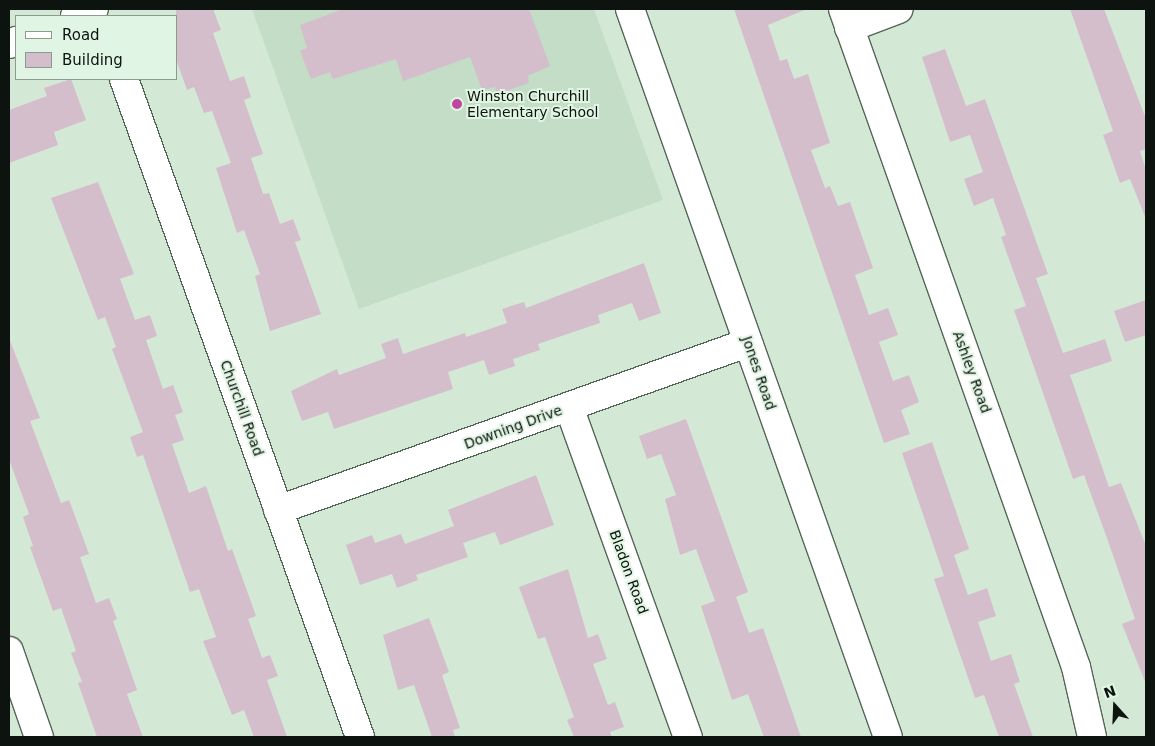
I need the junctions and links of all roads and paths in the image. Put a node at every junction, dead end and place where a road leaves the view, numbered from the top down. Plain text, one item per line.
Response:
1 (94, 9) edge
2 (630, 9) edge
3 (899, 9) edge
4 (78, 15) edge
5 (846, 18) edge
6 (124, 80) edge
7 (748, 343) junction
8 (569, 407) junction
9 (278, 510) junction
10 (9, 651) edge
11 (39, 737) edge
12 (360, 737) edge
13 (688, 737) edge
14 (888, 737) edge
15 (1092, 737) edge

1 - 4 street
2 - 7 street, Jones Road
3 - 5 street
5 - 15 street, Ashley Road
6 - 9 street, Churchill Road
7 - 8 street, Downing Drive
7 - 14 street, Jones Road
8 - 9 street, Downing Drive
8 - 13 street, Bladon Road
9 - 12 street, Churchill Road
10 - 11 street

